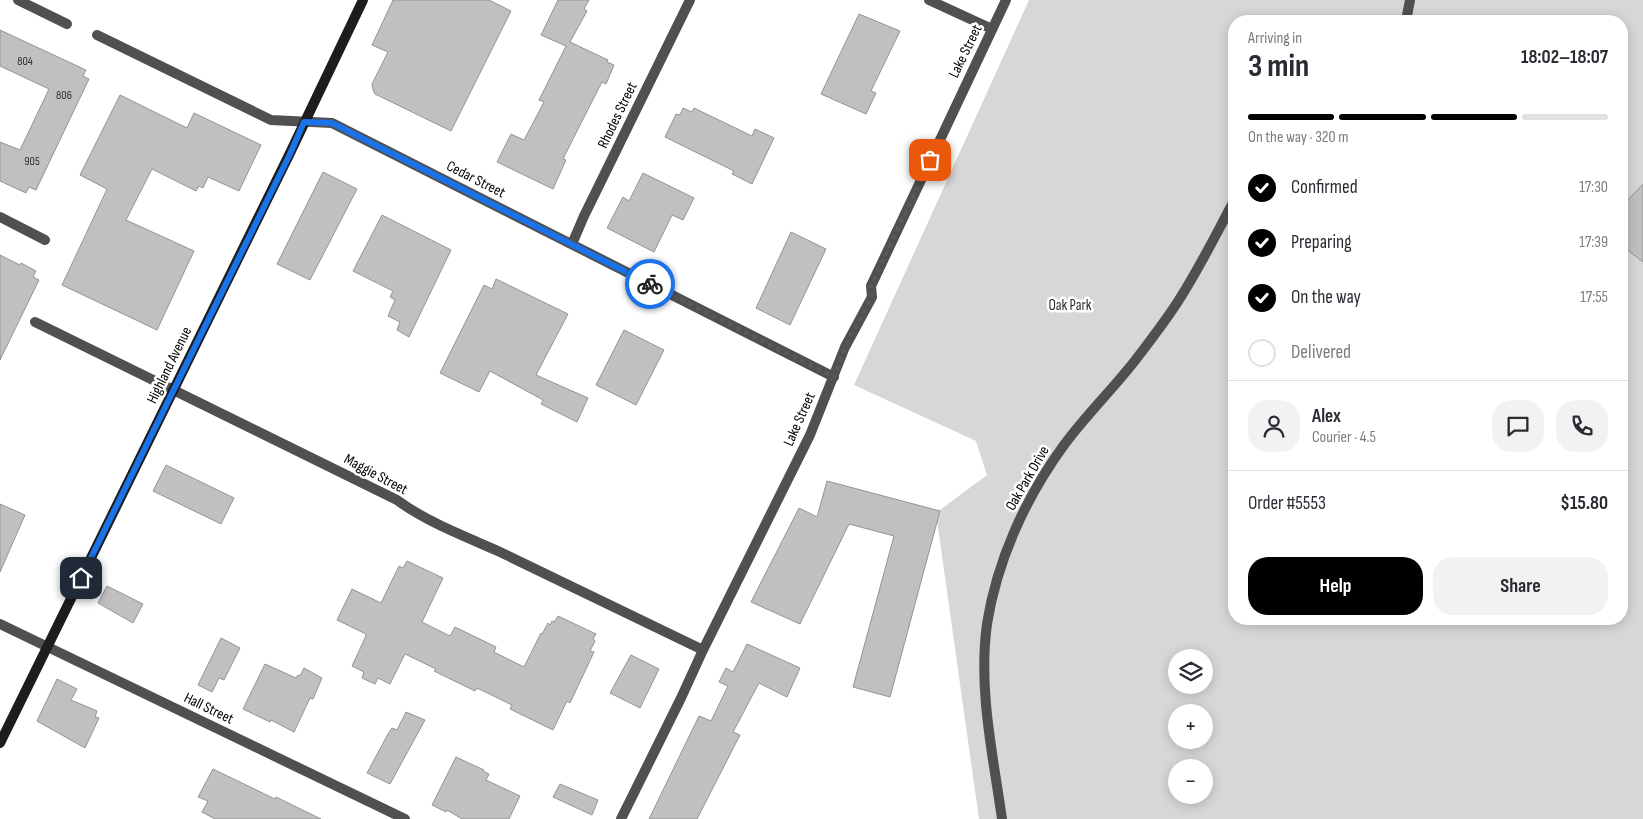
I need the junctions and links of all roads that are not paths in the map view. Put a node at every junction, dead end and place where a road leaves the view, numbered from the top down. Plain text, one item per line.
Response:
1 (18, 0) edge
2 (363, 0) edge
3 (690, 0) edge
4 (929, 0) edge
5 (1006, 0) edge
6 (1410, 0) edge
7 (1407, 15) edge
8 (67, 24) dead end
9 (992, 29) junction
10 (97, 35) dead end
11 (304, 122) junction
12 (1228, 212) edge
13 (0, 218) edge
14 (45, 240) dead end
15 (572, 244) junction
16 (36, 322) dead end
17 (834, 377) junction
18 (173, 390) junction
19 (0, 624) edge
20 (47, 647) junction
21 (703, 650) junction
22 (1, 738) edge
23 (406, 819) edge
24 (621, 819) edge
25 (1002, 819) edge

1 - 8 street
2 - 11 main road, Highland Avenue
3 - 15 street, Rhodes Street
4 - 9 street
5 - 9 street, Lake Street
6 - 7 street
9 - 17 street, Lake Street
10 - 11 street, Cedar Street
11 - 15 street, Cedar Street
11 - 18 main road, Highland Avenue
12 - 25 street, Oak Park Drive
13 - 14 street
15 - 17 street, Cedar Street
16 - 18 street, Maggie Street
17 - 21 street, Lake Street
18 - 20 main road, Highland Avenue
18 - 21 street, Maggie Street
19 - 20 street, Hall Street
20 - 22 main road, Highland Avenue
20 - 23 street, Hall Street
21 - 24 street, Lake Street

